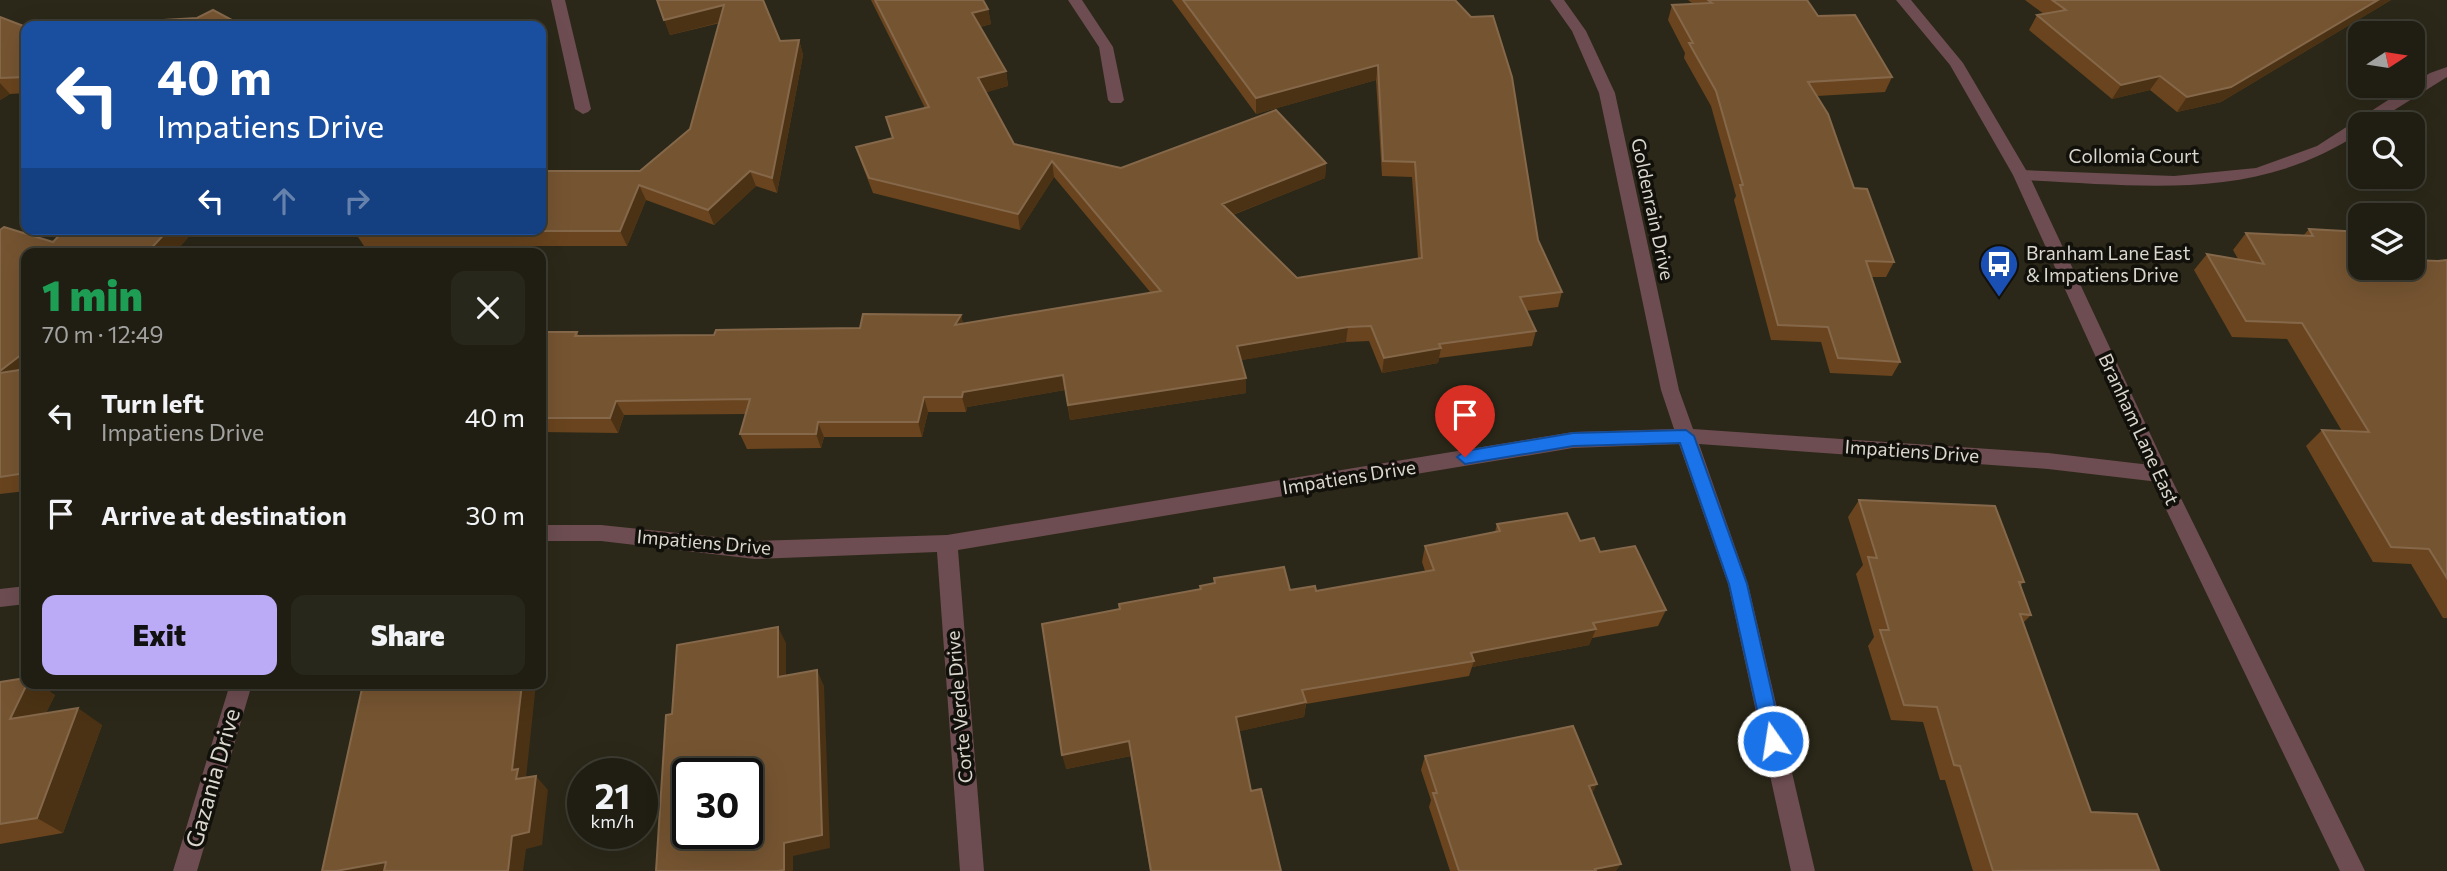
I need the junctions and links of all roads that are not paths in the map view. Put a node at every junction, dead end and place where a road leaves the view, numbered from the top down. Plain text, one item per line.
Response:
1 (558, 0) edge
2 (1075, 0) edge
3 (1557, 0) edge
4 (1903, 0) edge
5 (2447, 72) edge
6 (1116, 100) dead end
7 (583, 109) dead end
8 (2381, 112) edge
9 (2348, 134) edge
10 (2021, 175) junction
11 (1686, 436) junction
12 (2159, 474) junction
13 (546, 533) edge
14 (947, 544) junction
15 (21, 595) edge
16 (0, 598) edge
17 (240, 689) edge
18 (186, 871) edge
19 (972, 871) edge
20 (1803, 871) edge
21 (2353, 871) edge

1 - 7 street
2 - 6 street
3 - 11 street, Goldenrain Drive
4 - 10 street, Branham Lane East
5 - 8 street, Collomia Court
9 - 10 street, Collomia Court
10 - 12 street, Branham Lane East
11 - 12 street, Impatiens Drive
11 - 14 street, Impatiens Drive
11 - 20 street, Goldenrain Drive
12 - 21 street, Branham Lane East
13 - 14 street, Impatiens Drive
14 - 19 street, Corte Verde Drive
15 - 16 street
17 - 18 street, Gazania Drive

